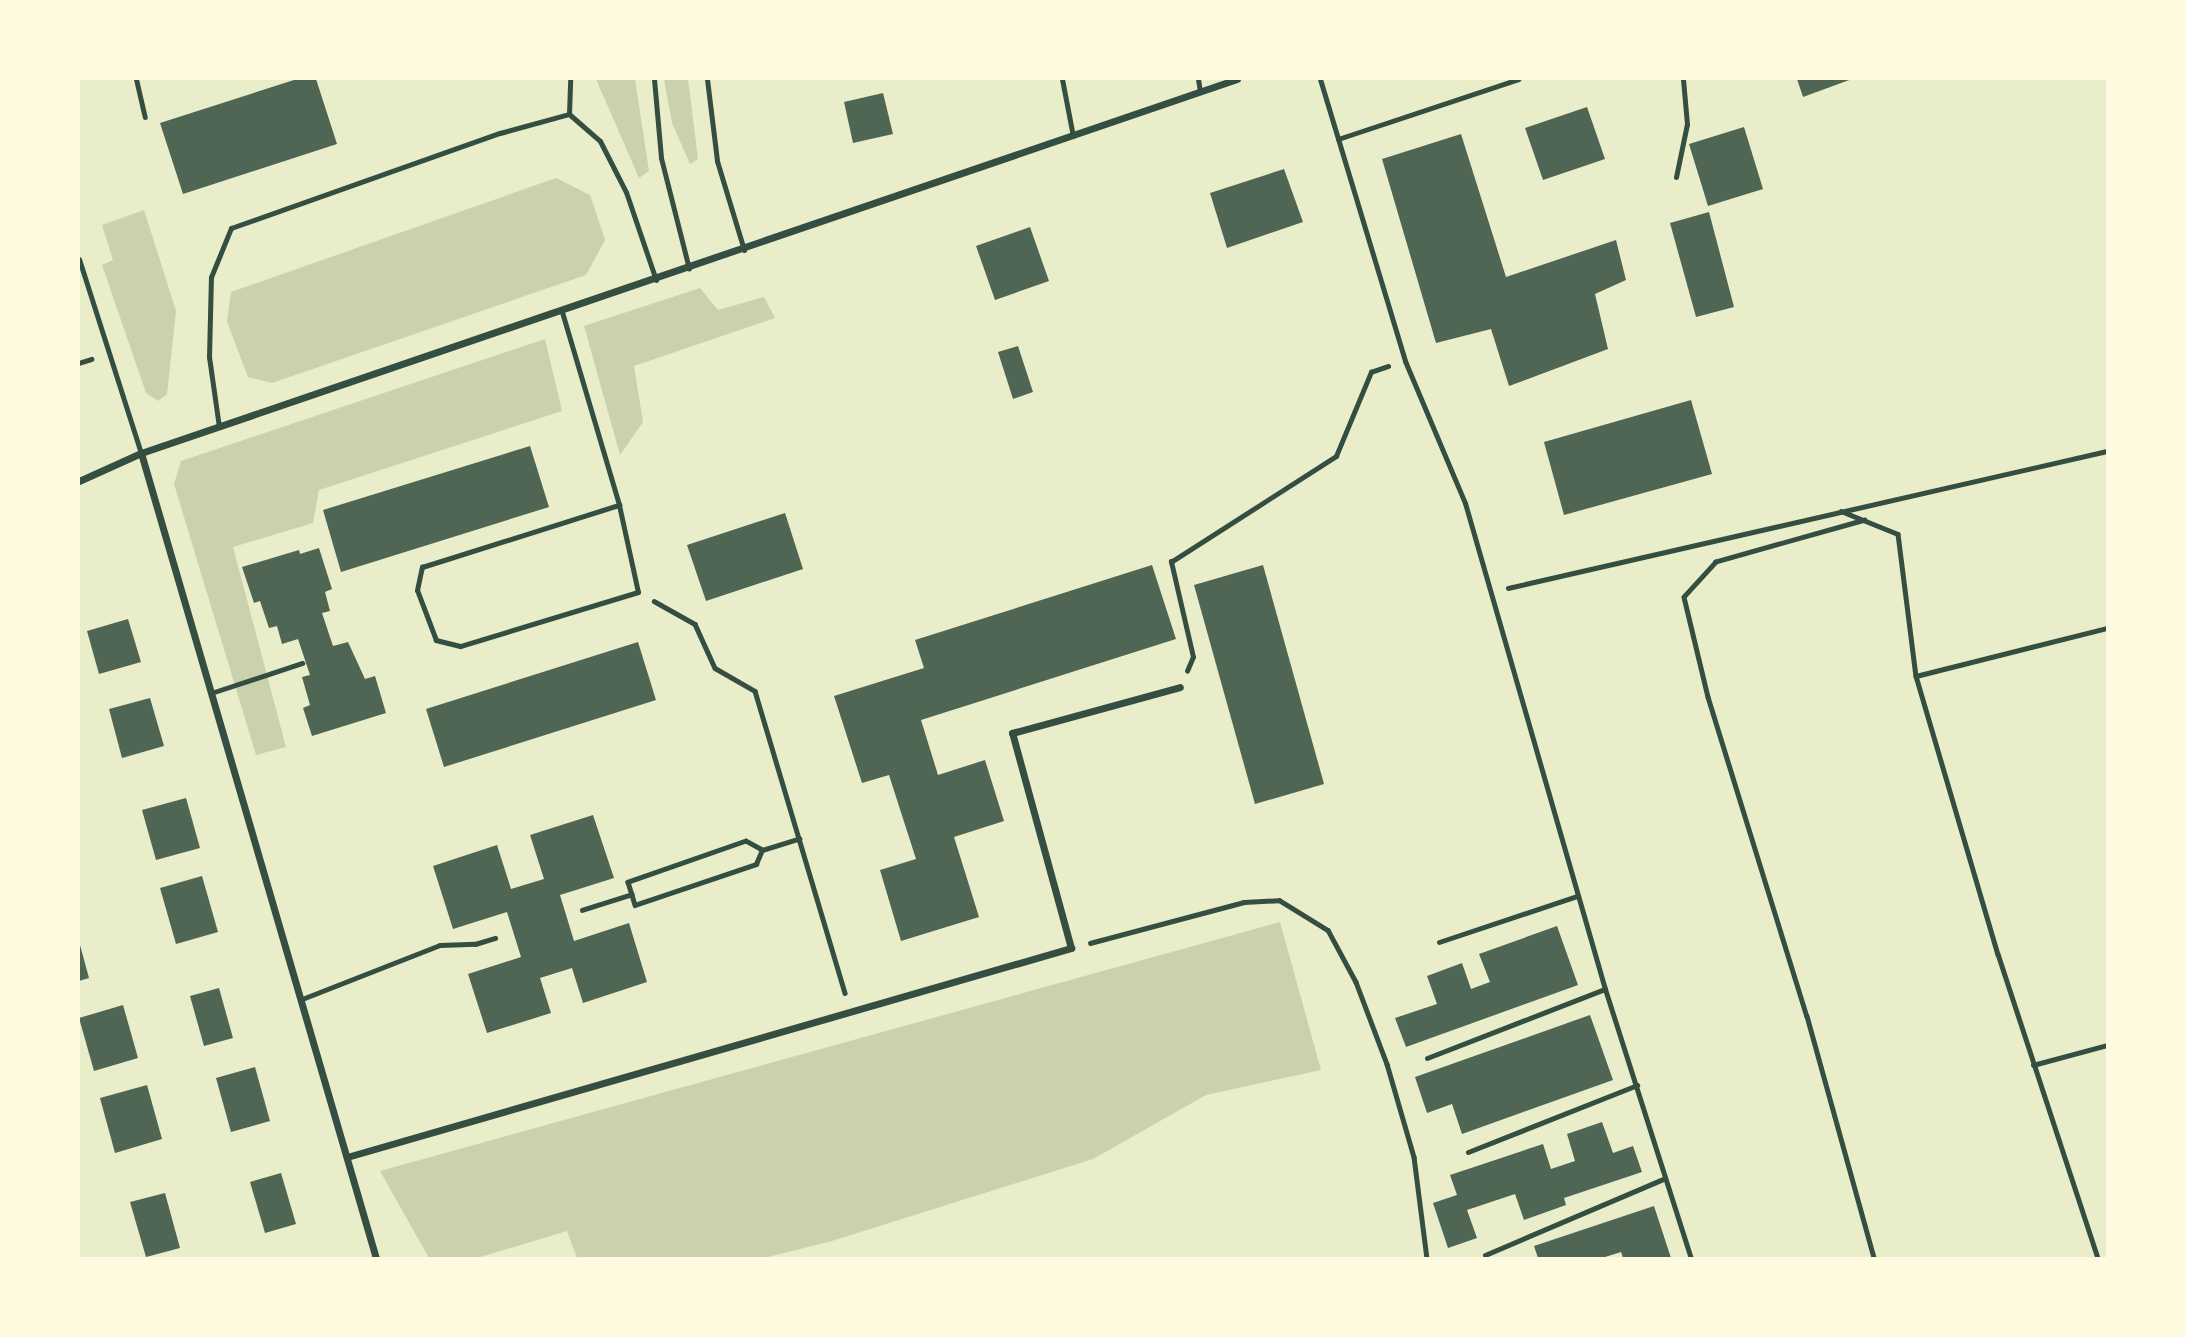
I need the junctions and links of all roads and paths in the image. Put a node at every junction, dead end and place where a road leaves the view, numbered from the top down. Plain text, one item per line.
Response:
1 (136, 79) edge
2 (570, 79) edge
3 (654, 79) edge
4 (707, 79) edge
5 (1062, 79) edge
6 (1198, 79) edge
7 (1237, 79) edge
8 (1320, 79) edge
9 (1518, 79) edge
10 (1683, 79) edge
11 (1200, 92) junction
12 (569, 114) junction
13 (145, 117) dead end
14 (1073, 136) junction
15 (1338, 139) junction
16 (1676, 177) dead end
17 (744, 250) junction
18 (79, 259) edge
19 (689, 269) junction
20 (656, 280) junction
21 (562, 312) junction
22 (1405, 361) junction
23 (219, 427) junction
24 (2107, 451) edge
25 (141, 453) junction
26 (79, 481) edge
27 (619, 505) junction
28 (1839, 510) junction
29 (1865, 520) junction
30 (638, 592) junction
31 (1489, 592) junction
32 (2107, 628) edge
33 (302, 663) dead end
34 (1916, 676) junction
35 (1180, 687) joint
36 (214, 692) junction
37 (799, 839) junction
38 (762, 850) junction
39 (632, 894) junction
40 (1577, 896) junction
41 (582, 910) dead end
42 (495, 938) dead end
43 (1440, 942) dead end
44 (1071, 948) junction
45 (1605, 989) junction
46 (302, 999) junction
47 (851, 1010) junction
48 (2107, 1045) edge
49 (1427, 1058) dead end
50 (2033, 1065) junction
51 (1637, 1085) junction
52 (1468, 1152) dead end
53 (347, 1157) junction
54 (1663, 1179) junction
55 (1485, 1255) dead end
56 (376, 1258) edge
57 (1427, 1258) edge
58 (1691, 1258) edge
59 (1874, 1258) edge
60 (2098, 1258) edge

1 - 13 lane
2 - 12 lane
3 - 19 lane
4 - 17 lane
5 - 14 lane
6 - 11 lane
7 - 11 street
8 - 15 lane
9 - 15 lane
10 - 16 lane
11 - 14 street
12 - 20 lane
12 - 23 lane
14 - 17 street
15 - 22 lane
17 - 19 street
18 - 25 lane
19 - 20 street
20 - 21 street
21 - 23 street
21 - 27 lane
22 - 31 lane
22 - 35 path
23 - 25 street
24 - 28 path
25 - 26 street
25 - 36 street
27 - 30 lane
27 - 30 lane
28 - 29 path
28 - 31 path
29 - 34 path
29 - 59 path
30 - 37 path
31 - 40 lane
32 - 34 path
33 - 36 lane
34 - 50 path
35 - 44 street
36 - 46 street
37 - 38 path
37 - 47 path
38 - 39 path
38 - 39 path
39 - 41 path
40 - 43 lane
40 - 45 lane
42 - 46 lane
44 - 47 street
44 - 57 path
45 - 49 lane
45 - 51 lane
46 - 53 street
47 - 53 street
48 - 50 path
50 - 60 path
51 - 52 lane
51 - 54 lane
53 - 56 street
54 - 55 lane
54 - 58 lane

